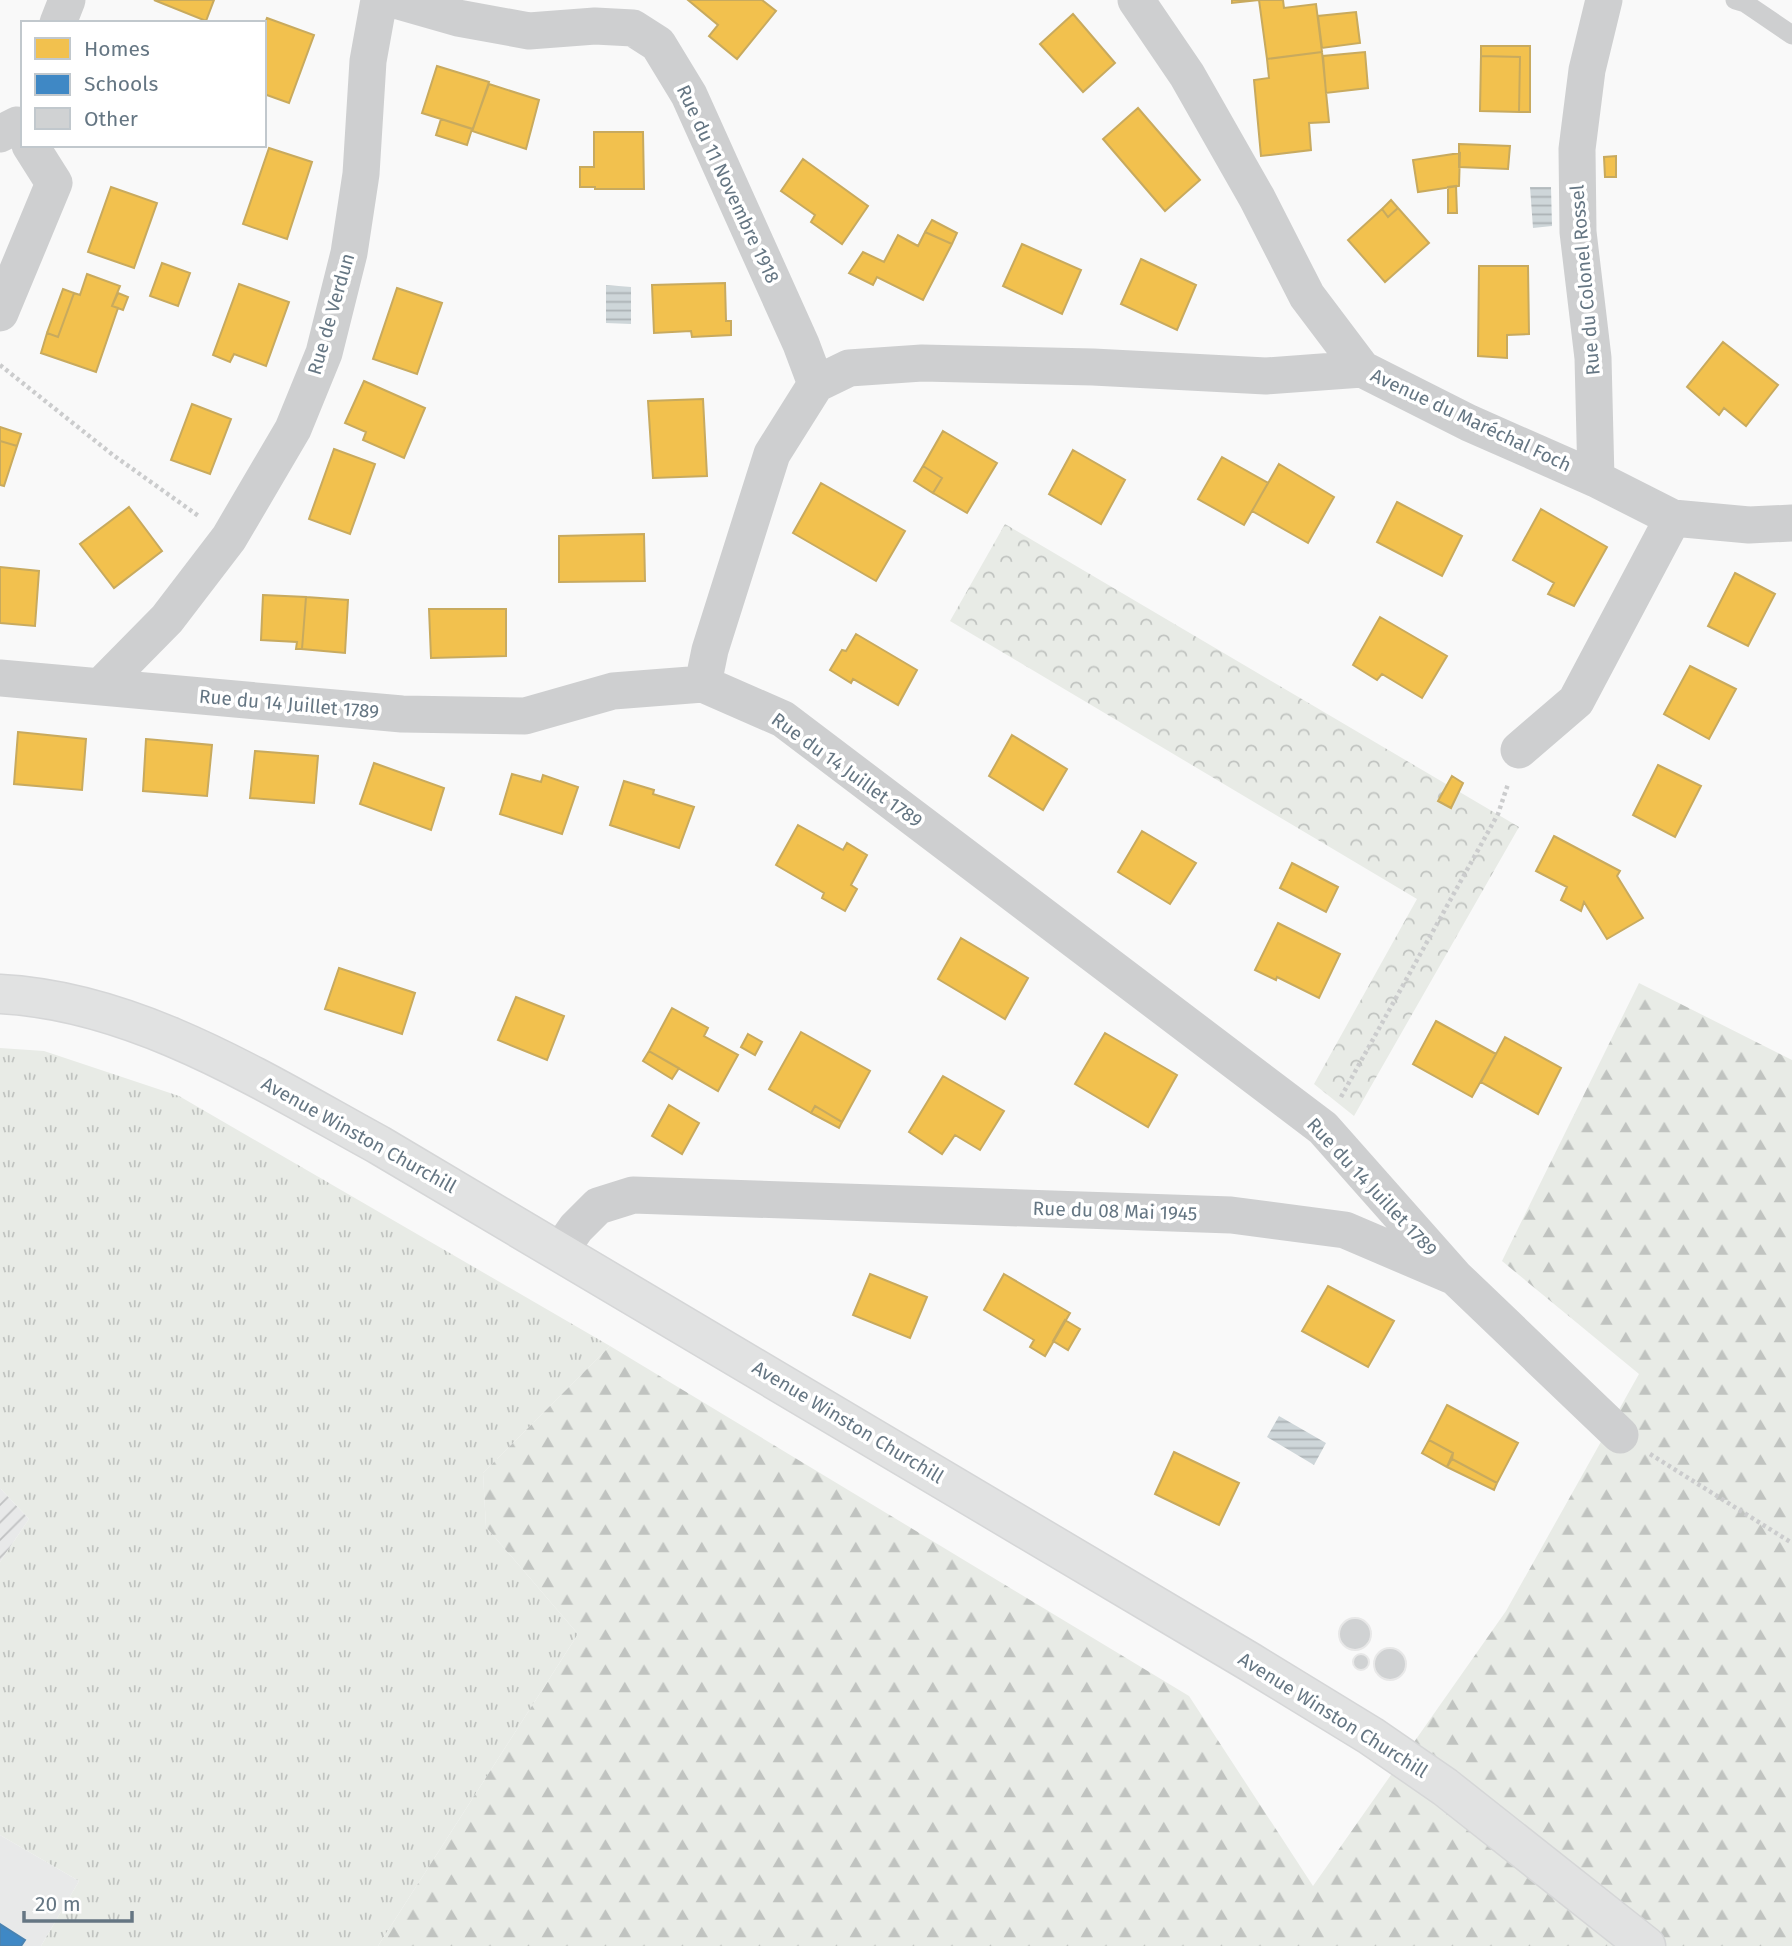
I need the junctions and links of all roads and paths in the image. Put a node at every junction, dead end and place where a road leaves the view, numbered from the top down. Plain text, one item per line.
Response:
1 (67, 0) edge
2 (379, 0) edge
3 (395, 0) edge
4 (1136, 0) edge
5 (1604, 0) edge
6 (1735, 0) edge
7 (59, 21) edge
8 (1792, 34) edge
9 (30, 147) edge
10 (0, 313) edge
11 (0, 365) edge
12 (1362, 369) junction
13 (816, 384) junction
14 (1597, 479) junction
15 (1673, 517) junction
16 (1792, 523) edge
17 (229, 538) junction
18 (0, 678) edge
19 (703, 684) junction
20 (101, 686) junction
21 (1519, 750) joint
22 (0, 994) edge
23 (1323, 1128) junction
24 (560, 1251) junction
25 (1455, 1277) junction
26 (1620, 1435) joint
27 (1792, 1543) edge
28 (1646, 1946) edge

1 - 7 street
2 - 17 street, Rue de Verdun
3 - 13 street, Rue du 11 Novembre 1918
4 - 12 street, Avenue du Maréchal Foch
5 - 14 street, Rue du Colonel Rossel
6 - 8 lane
9 - 10 street
11 - 17 path
12 - 13 street
12 - 14 street, Avenue du Maréchal Foch
13 - 19 street
14 - 15 street, Avenue du Maréchal Foch
15 - 16 street, Avenue du Maréchal Foch
15 - 21 street
17 - 20 street, Rue de Verdun
18 - 20 street, Rue du 14 Juillet 1789
19 - 20 street, Rue du 14 Juillet 1789
19 - 23 street, Rue du 14 Juillet 1789
21 - 23 path
22 - 24 main road, Avenue Winston Churchill
23 - 25 street, Rue du 14 Juillet 1789
24 - 25 street, Rue du 08 Mai 1945
24 - 28 main road, Avenue Winston Churchill
25 - 26 street, Rue du 08 Mai 1945
26 - 27 path

